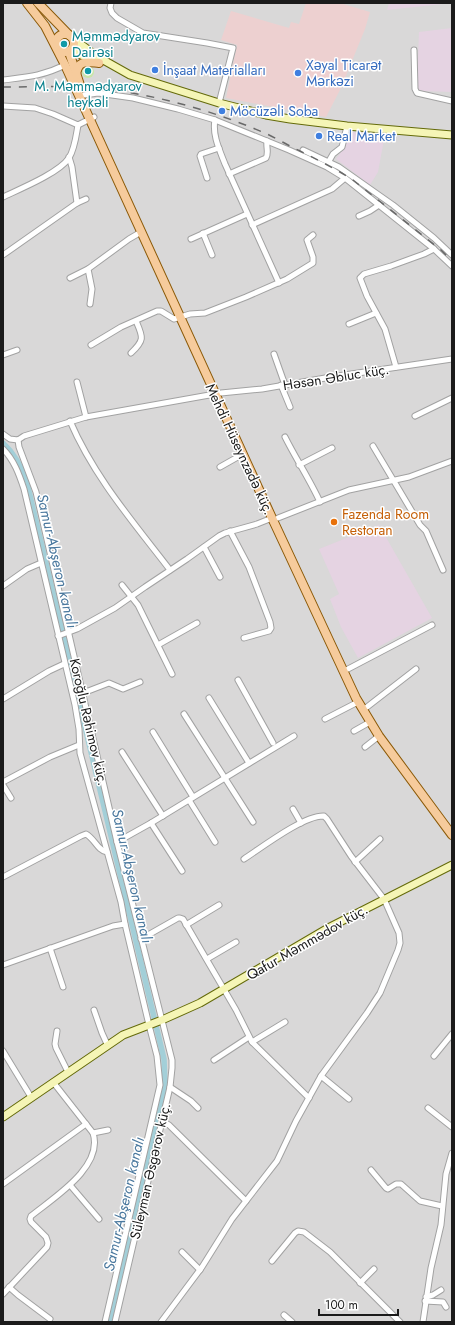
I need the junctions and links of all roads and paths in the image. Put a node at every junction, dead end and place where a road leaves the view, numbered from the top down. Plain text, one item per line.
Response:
1 (28, 3) edge
2 (38, 3) edge
3 (111, 3) edge
4 (71, 37) junction
5 (56, 48) junction
6 (414, 50) dead end
7 (70, 51) junction
8 (99, 63) junction
9 (65, 65) junction
10 (119, 70) junction
11 (76, 76) junction
12 (3, 80) edge
13 (84, 95) junction
14 (452, 102) edge
15 (219, 103) junction
16 (3, 106) edge
17 (91, 118) junction
18 (215, 120) junction
19 (78, 125) junction
20 (347, 126) junction
21 (452, 135) edge
22 (267, 141) junction
23 (219, 148) junction
24 (303, 150) dead end
25 (69, 157) junction
26 (329, 161) junction
27 (229, 174) junction
28 (207, 178) dead end
29 (345, 178) junction
30 (3, 197) edge
31 (86, 199) dead end
32 (77, 203) junction
33 (379, 205) junction
34 (247, 214) junction
35 (360, 216) dead end
36 (252, 225) junction
37 (141, 232) junction
38 (204, 234) junction
39 (313, 235) dead end
40 (191, 239) dead end
41 (434, 249) junction
42 (3, 255) edge
43 (212, 255) dead end
44 (452, 255) edge
45 (452, 266) edge
46 (88, 269) junction
47 (70, 278) dead end
48 (279, 283) junction
49 (90, 304) dead end
50 (376, 313) junction
51 (183, 317) junction
52 (136, 320) junction
53 (349, 324) dead end
54 (91, 345) dead end
55 (17, 350) dead end
56 (132, 353) dead end
57 (274, 354) dead end
58 (3, 355) edge
59 (452, 359) edge
60 (396, 367) junction
61 (77, 382) dead end
62 (283, 385) junction
63 (218, 394) junction
64 (452, 398) edge
65 (290, 407) dead end
66 (415, 416) dead end
67 (86, 417) junction
68 (70, 421) junction
69 (3, 434) edge
70 (285, 437) dead end
71 (10, 439) junction
72 (18, 440) junction
73 (3, 442) edge
74 (372, 446) dead end
75 (332, 448) dead end
76 (3, 449) edge
77 (243, 454) junction
78 (452, 461) edge
79 (300, 465) junction
80 (220, 467) dead end
81 (394, 481) junction
82 (320, 502) junction
83 (275, 518) junction
84 (230, 531) junction
85 (204, 547) junction
86 (41, 563) junction
87 (170, 570) junction
88 (443, 570) dead end
89 (220, 576) dead end
90 (122, 585) dead end
91 (3, 586) edge
92 (132, 596) junction
93 (197, 623) dead end
94 (432, 625) dead end
95 (68, 633) junction
96 (58, 636) junction
97 (244, 638) dead end
98 (158, 645) junction
99 (64, 664) junction
100 (348, 669) junction
101 (416, 669) dead end
102 (172, 674) dead end
103 (238, 680) dead end
104 (140, 682) dead end
105 (83, 693) junction
106 (209, 698) dead end
107 (3, 699) edge
108 (358, 702) junction
109 (367, 707) junction
110 (184, 714) dead end
111 (325, 719) dead end
112 (370, 722) junction
113 (354, 730) dead end
114 (153, 732) dead end
115 (294, 736) dead end
116 (379, 736) junction
117 (273, 744) dead end
118 (78, 745) junction
119 (365, 747) dead end
120 (122, 752) dead end
121 (249, 763) junction
122 (225, 778) junction
123 (3, 784) edge
124 (11, 798) dead end
125 (191, 798) junction
126 (293, 809) dead end
127 (163, 816) junction
128 (253, 822) dead end
129 (151, 823) junction
130 (301, 823) junction
131 (452, 826) edge
132 (452, 834) edge
133 (380, 839) dead end
134 (117, 842) junction
135 (215, 842) dead end
136 (107, 852) junction
137 (244, 859) dead end
138 (355, 862) junction
139 (452, 865) edge
140 (182, 871) dead end
141 (3, 877) edge
142 (384, 899) junction
143 (219, 905) dead end
144 (125, 924) junction
145 (186, 925) junction
146 (141, 939) junction
147 (236, 942) dead end
148 (50, 948) junction
149 (207, 959) junction
150 (3, 965) edge
151 (63, 987) dead end
152 (224, 989) junction
153 (94, 1010) dead end
154 (162, 1020) junction
155 (285, 1022) dead end
156 (149, 1025) junction
157 (57, 1031) dead end
158 (452, 1034) edge
159 (250, 1039) junction
160 (107, 1044) junction
161 (3, 1051) edge
162 (434, 1056) dead end
163 (214, 1060) dead end
164 (68, 1072) junction
165 (321, 1076) junction
166 (53, 1082) junction
167 (170, 1087) junction
168 (31, 1097) junction
169 (309, 1098) junction
170 (349, 1100) dead end
171 (198, 1108) dead end
172 (428, 1108) dead end
173 (3, 1117) edge
174 (162, 1121) junction
175 (86, 1124) junction
176 (452, 1127) edge
177 (108, 1130) dead end
178 (92, 1133) junction
179 (452, 1153) edge
180 (450, 1166) edge
181 (370, 1170) dead end
182 (3, 1184) edge
183 (70, 1184) junction
184 (246, 1201) junction
185 (442, 1206) junction
186 (100, 1219) dead end
187 (182, 1252) dead end
188 (272, 1261) dead end
189 (374, 1269) dead end
190 (200, 1270) junction
191 (360, 1283) junction
192 (9, 1287) junction
193 (441, 1290) dead end
194 (3, 1294) edge
195 (426, 1299) junction
196 (446, 1307) dead end
197 (284, 1315) dead end
198 (50, 1319) dead end
199 (105, 1322) edge
200 (115, 1322) edge
201 (161, 1322) edge
202 (292, 1322) edge
203 (400, 1322) edge
204 (423, 1322) edge

1 - 5 main road, Mehdi Hüseynzadə küç.
2 - 4 main road
3 - 15 street
4 - 5 main road
4 - 7 main road
4 - 10 street
5 - 7 main road
5 - 9 main road, Mehdi Hüseynzadə küç.
6 - 14 street
7 - 8 street
7 - 11 main road, Mehdi Hüseynzadə küç.
8 - 10 street
8 - 11 main road
9 - 12 street
9 - 17 main road, Mehdi Hüseynzadə küç.
10 - 15 street
11 - 13 main road, Mehdi Hüseynzadə küç.
13 - 17 main road, Mehdi Hüseynzadə küç.
13 - 18 street
15 - 20 street
16 - 19 street
17 - 19 street
17 - 37 main road, Mehdi Hüseynzadə küç.
17 - 51 main road, Mehdi Hüseynzadə küç.
18 - 22 street
18 - 23 street
19 - 25 street
20 - 21 street
20 - 26 street
22 - 27 street
22 - 29 street
23 - 27 street
23 - 28 street
24 - 26 street
25 - 30 street
25 - 32 street
26 - 44 street
27 - 34 street
29 - 33 street
29 - 36 street
31 - 32 street
32 - 42 street
33 - 35 street
33 - 41 street
34 - 36 street
34 - 38 street
36 - 48 street
37 - 46 street
37 - 51 main road, Mehdi Hüseynzadə küç.
38 - 40 street
38 - 43 street
39 - 48 street
41 - 45 street
41 - 50 street
46 - 47 street
46 - 49 street
48 - 51 street
50 - 53 street
50 - 60 street
51 - 52 street
51 - 63 main road, Mehdi Hüseynzadə küç.
52 - 54 street
52 - 56 street
55 - 58 street
57 - 62 street
59 - 60 street, Həsən Əbluc küç.
60 - 62 street, Həsən Əbluc küç.
61 - 67 street
62 - 63 street, Həsən Əbluc küç.
62 - 65 street
63 - 67 street, Həsən Əbluc küç.
63 - 77 main road, Mehdi Hüseynzadə küç.
63 - 83 main road, Mehdi Hüseynzadə küç.
64 - 66 street
67 - 68 street, Həsən Əbluc küç.
68 - 72 street, Həsən Əbluc küç.
68 - 87 street
69 - 71 street
70 - 79 street
71 - 72 street
71 - 73 street
72 - 95 street, Koroğlu Rəhimov küç.
74 - 81 street
75 - 79 street
76 - 86 street, Koroğlu Rəhimov küç.
77 - 80 street
77 - 83 main road, Mehdi Hüseynzadə küç.
78 - 81 street
79 - 82 street
81 - 82 street
81 - 88 street
82 - 83 street
83 - 84 street
83 - 100 main road, Mehdi Hüseynzadə küç.
83 - 108 main road, Mehdi Hüseynzadə küç.
84 - 85 street
84 - 97 street
85 - 87 street
85 - 89 street
86 - 91 street
86 - 96 street, Koroğlu Rəhimov küç.
87 - 92 street
90 - 92 street
92 - 95 street
92 - 98 street
93 - 98 street
94 - 100 street
95 - 96 street
95 - 105 street, Koroğlu Rəhimov küç.
96 - 99 street, Koroğlu Rəhimov küç.
98 - 102 street
99 - 107 street
99 - 118 street, Koroğlu Rəhimov küç.
100 - 109 main road, Mehdi Hüseynzadə küç.
101 - 109 street
103 - 117 street
104 - 105 street
105 - 134 street, Koroğlu Rəhimov küç.
106 - 121 street
108 - 111 street
108 - 112 main road, Mehdi Hüseynzadə küç.
109 - 131 main road, Mehdi Hüseynzadə küç.
110 - 122 street
112 - 113 street
112 - 116 main road, Mehdi Hüseynzadə küç.
114 - 125 street
115 - 121 street
116 - 119 street
116 - 132 main road, Mehdi Hüseynzadə küç.
118 - 123 street
118 - 136 street, Koroğlu Rəhimov küç.
120 - 127 street
121 - 122 street
122 - 125 street
122 - 128 street
123 - 124 street
125 - 127 street
125 - 135 street
126 - 130 street
127 - 129 street
129 - 134 street
129 - 140 street
130 - 137 street
130 - 138 street
133 - 138 street
134 - 146 street, Koroğlu Rəhimov küç.
136 - 141 street
136 - 144 street, Koroğlu Rəhimov küç.
138 - 142 street
139 - 142 street, Qafur Məmmədov küç.
142 - 152 street, Qafur Məmmədov küç.
142 - 165 street
143 - 145 street
144 - 148 street
144 - 156 street, Koroğlu Rəhimov küç.
145 - 146 street
145 - 149 street
146 - 154 street, Koroğlu Rəhimov küç.
147 - 149 street
148 - 150 street
148 - 151 street
149 - 152 street
152 - 154 street, Qafur Məmmədov küç.
152 - 159 street
153 - 160 street
154 - 156 street, Qafur Məmmədov küç.
154 - 167 street, Süleyman Əsgərov küç.
155 - 159 street
156 - 160 street
156 - 199 street, Süleyman Əsgərov küç.
157 - 164 street
158 - 162 street
159 - 163 street
159 - 169 street
160 - 164 street
161 - 168 street
164 - 166 street
165 - 169 street
165 - 170 street
166 - 168 street
166 - 175 street
167 - 171 street
167 - 174 street, Süleyman Əsgərov küç.
168 - 173 street
169 - 184 street
172 - 176 street
174 - 184 street
174 - 200 street, Süleyman Əsgərov küç.
175 - 178 street
175 - 182 street
177 - 178 street
178 - 183 street
179 - 180 street
180 - 185 street
181 - 185 street
183 - 186 street
183 - 192 street
184 - 190 street
185 - 195 street
187 - 190 street
188 - 191 street
189 - 191 street
190 - 201 street
191 - 203 street
192 - 194 street
192 - 198 street
193 - 195 street
195 - 196 street
195 - 204 street
197 - 202 street

